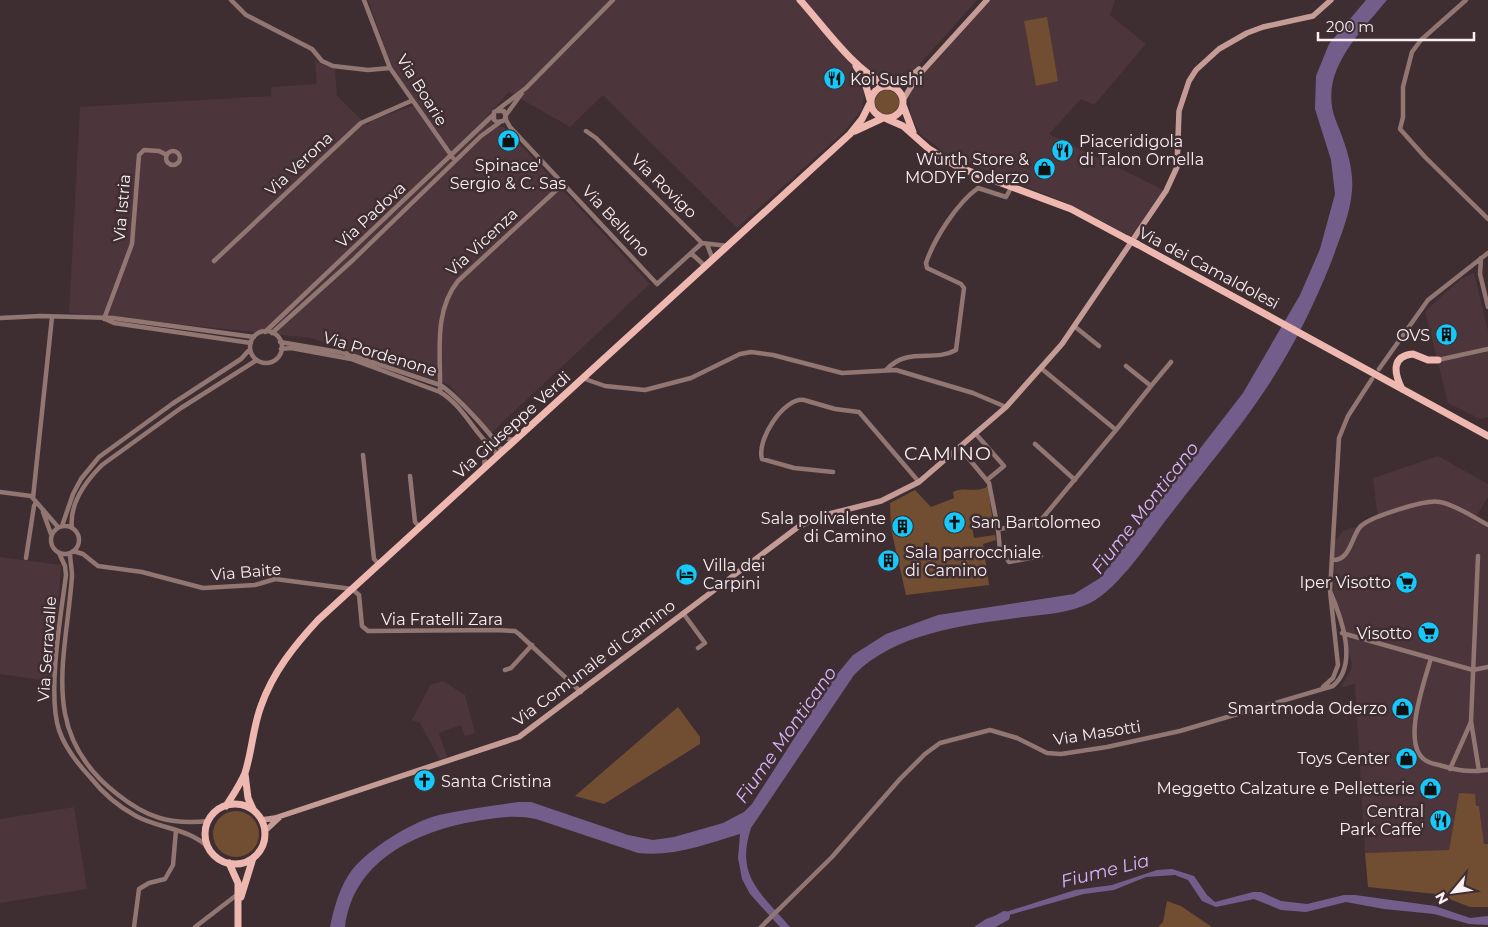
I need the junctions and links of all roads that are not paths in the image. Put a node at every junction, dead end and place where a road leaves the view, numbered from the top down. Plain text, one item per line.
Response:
1 (231, 0) edge
2 (364, 0) edge
3 (613, 0) edge
4 (800, 0) edge
5 (987, 0) edge
6 (1331, 0) edge
7 (1466, 0) edge
8 (936, 56) junction
9 (851, 58) junction
10 (390, 68) junction
11 (889, 86) junction
12 (526, 88) junction
13 (411, 101) junction
14 (870, 102) junction
15 (903, 102) junction
16 (494, 113) junction
17 (885, 118) junction
18 (503, 120) junction
19 (586, 131) dead end
20 (850, 134) junction
21 (914, 135) junction
22 (166, 155) dead end
23 (452, 156) junction
24 (456, 160) junction
25 (564, 183) junction
26 (1011, 188) junction
27 (1488, 219) edge
28 (704, 243) junction
29 (728, 246) junction
30 (691, 252) junction
31 (1488, 252) edge
32 (1481, 257) junction
33 (713, 260) junction
34 (214, 262) dead end
35 (705, 266) junction
36 (1468, 267) junction
37 (1480, 274) junction
38 (1488, 307) edge
39 (52, 317) junction
40 (0, 318) edge
41 (104, 319) junction
42 (1074, 326) junction
43 (265, 332) junction
44 (272, 333) junction
45 (254, 337) junction
46 (280, 342) junction
47 (251, 343) junction
48 (1099, 346) dead end
49 (1488, 348) edge
50 (281, 349) junction
51 (250, 350) junction
52 (257, 360) junction
53 (1438, 360) joint
54 (1171, 362) dead end
55 (1126, 366) dead end
56 (1042, 369) junction
57 (1379, 369) dead end
58 (886, 370) junction
59 (585, 379) junction
60 (1372, 379) dead end
61 (440, 385) junction
62 (1151, 386) junction
63 (1403, 389) junction
64 (440, 392) junction
65 (1006, 407) junction
66 (1116, 430) junction
67 (975, 433) junction
68 (1488, 436) edge
69 (492, 437) junction
70 (516, 440) junction
71 (486, 443) junction
72 (1035, 444) dead end
73 (959, 447) junction
74 (500, 453) junction
75 (363, 456) dead end
76 (484, 468) junction
77 (833, 472) dead end
78 (410, 476) dead end
79 (987, 480) junction
80 (1074, 480) junction
81 (918, 482) junction
82 (0, 492) edge
83 (35, 500) junction
84 (41, 509) junction
85 (1488, 525) edge
86 (60, 526) junction
87 (420, 527) junction
88 (72, 528) junction
89 (998, 529) junction
90 (51, 534) junction
91 (79, 542) junction
92 (72, 552) junction
93 (59, 553) junction
94 (1041, 556) dead end
95 (1478, 556) dead end
96 (26, 558) dead end
97 (88, 558) junction
98 (1332, 560) junction
99 (379, 564) junction
100 (352, 589) junction
101 (1330, 591) junction
102 (683, 614) junction
103 (1333, 615) junction
104 (1342, 633) junction
105 (532, 645) junction
106 (698, 648) dead end
107 (1431, 658) junction
108 (1488, 667) edge
109 (505, 670) dead end
110 (1473, 670) junction
111 (581, 692) junction
112 (1312, 692) junction
113 (1471, 721) junction
114 (1450, 769) junction
115 (1488, 770) edge
116 (245, 771) junction
117 (1479, 771) junction
118 (226, 806) junction
119 (254, 811) junction
120 (284, 815) junction
121 (262, 820) junction
122 (208, 821) junction
123 (176, 830) junction
124 (265, 831) junction
125 (209, 848) junction
126 (253, 858) junction
127 (228, 863) junction
128 (238, 894) junction
129 (238, 914) junction
130 (134, 927) edge
131 (195, 927) edge
132 (238, 927) edge
133 (761, 927) edge

1 - 10 street
2 - 10 street, Via Boarie
3 - 12 street
4 - 9 main road
5 - 8 street
6 - 42 street, Via Comunale di Camino
7 - 27 street
8 - 11 street
8 - 15 street
9 - 11 main road
9 - 14 main road
10 - 13 street, Via Boarie
11 - 14 main road
11 - 15 main road
12 - 16 street, Via Padova
12 - 18 street, Via Padova
13 - 23 street, Via Boarie
13 - 34 street, Via Verona
14 - 17 main road
14 - 20 main road, Via Giuseppe Verdi
15 - 17 main road
15 - 21 main road
16 - 18 street
16 - 18 street
16 - 23 street, Via Padova
17 - 20 main road, Via Giuseppe Verdi
17 - 21 main road, Via dei Camaldolesi
18 - 24 street, Via Padova
18 - 25 street, Via Belluno
19 - 28 street, Via Rovigo
20 - 29 main road, Via Giuseppe Verdi
21 - 26 main road, Via dei Camaldolesi
22 - 41 street, Via Istria
23 - 24 street, Via Boarie
23 - 43 street, Via Padova
24 - 44 street, Via Padova
25 - 30 street, Via Belluno
25 - 61 street, Via Vicenza
26 - 58 street
26 - 63 main road, Via dei Camaldolesi, bridge
28 - 29 street
28 - 30 street
28 - 33 street
29 - 33 main road, Via Giuseppe Verdi
30 - 35 street
31 - 32 street
32 - 36 street
32 - 37 street
33 - 35 main road, Via Giuseppe Verdi
35 - 59 main road, Via Giuseppe Verdi
36 - 37 street
36 - 57 street
37 - 38 street
39 - 40 street
39 - 41 street
39 - 83 street
41 - 45 street
41 - 47 street
42 - 48 street
42 - 56 street, Via Comunale di Camino
43 - 44 street
43 - 45 street
44 - 46 street
45 - 47 street
46 - 50 street
46 - 61 street, Via Pordenone
47 - 51 street
49 - 53 street
50 - 52 street
50 - 64 street, Via Pordenone
51 - 52 street
51 - 86 street
52 - 88 street
53 - 63 main road
54 - 62 street
55 - 62 street
56 - 65 street, Via Comunale di Camino
56 - 66 street
58 - 59 street
58 - 65 street
59 - 70 main road, Via Giuseppe Verdi
60 - 98 street, Via Masotti
61 - 64 street, Via Vicenza
61 - 69 street, Via Pordenone
62 - 66 street
63 - 68 main road, Via dei Camaldolesi
64 - 71 street, Via Pordenone
65 - 67 street, Via Comunale di Camino
66 - 80 street
67 - 73 street, Via Comunale di Camino
67 - 79 street
69 - 70 street
69 - 74 street, Via Pordenone
70 - 74 main road, Via Giuseppe Verdi
71 - 74 street, Via Pordenone
71 - 76 street
72 - 80 street
73 - 79 street
73 - 81 street, Via Comunale di Camino
74 - 76 main road, Via Giuseppe Verdi
75 - 99 street
76 - 87 main road, Via Giuseppe Verdi
77 - 81 street
78 - 87 street
79 - 89 street
80 - 89 street
81 - 102 street, Via Comunale di Camino
82 - 83 street
83 - 84 street
83 - 96 street
84 - 86 street
84 - 90 street
85 - 98 street
86 - 88 street
86 - 90 street
87 - 99 main road, Via Giuseppe Verdi
88 - 91 street
89 - 94 street
90 - 93 street
91 - 92 street
91 - 97 street
92 - 93 street
92 - 97 street, Via Baite
92 - 122 street, Via Serravalle
93 - 123 street, Via Serravalle
95 - 110 street
97 - 100 street, Via Baite
98 - 101 street, Via Masotti
99 - 100 main road, Via Giuseppe Verdi
100 - 105 street, Via Fratelli Zara
100 - 116 main road, Via Giuseppe Verdi
101 - 103 street, Via Masotti
101 - 104 street, Via Masotti
102 - 106 street
102 - 111 street, Via Comunale di Camino
103 - 104 street
103 - 112 street, Via Masotti
104 - 107 street
104 - 112 street, Via Masotti
105 - 109 street
105 - 111 street, Via Fratelli Zara
107 - 110 street
107 - 114 street
108 - 110 street
110 - 113 street
111 - 120 street, Via Comunale di Camino
112 - 133 street, Via Masotti
113 - 114 street
113 - 117 street
114 - 117 street
115 - 117 street
116 - 118 main road
116 - 119 main road
118 - 119 main road
118 - 122 main road
119 - 121 main road
120 - 121 street, Via Comunale di Camino
120 - 124 street, Via Comunale di Camino
121 - 124 main road
122 - 125 main road
123 - 125 street, Via Serravalle
123 - 130 street
124 - 126 main road
125 - 127 main road
126 - 127 main road
126 - 129 main road
127 - 128 main road
128 - 129 main road
128 - 131 street
129 - 132 main road

